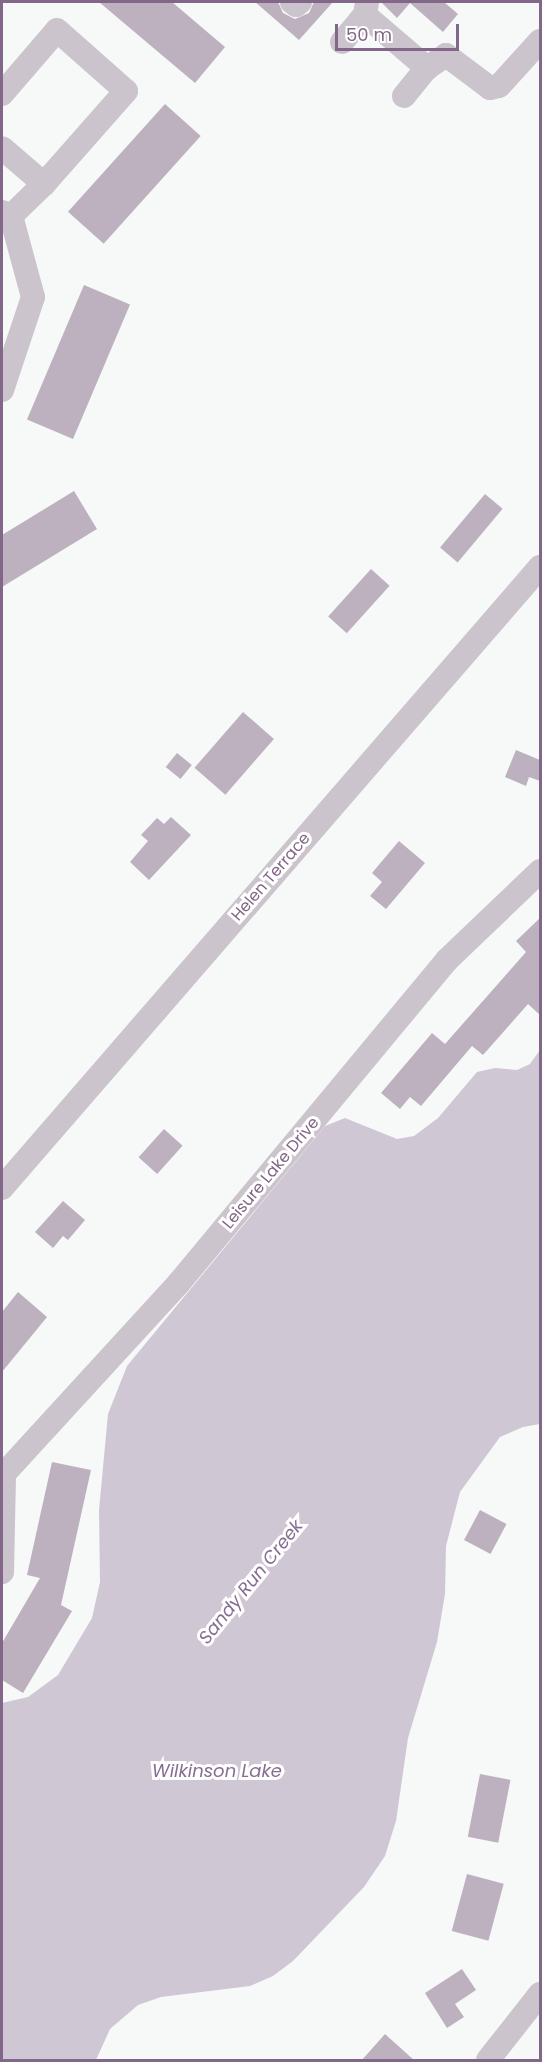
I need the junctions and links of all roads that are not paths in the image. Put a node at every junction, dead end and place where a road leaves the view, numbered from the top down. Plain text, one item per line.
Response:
1 (292, 2) edge
2 (300, 2) edge
3 (366, 8) edge
4 (540, 41) edge
5 (342, 42) dead end
6 (427, 68) junction
7 (2, 94) edge
8 (404, 96) dead end
9 (2, 148) edge
10 (44, 184) junction
11 (6, 214) edge
12 (2, 390) edge
13 (540, 567) edge
14 (540, 871) edge
15 (2, 1188) edge
16 (3, 1475) edge
17 (2, 1572) edge
18 (540, 1994) edge
19 (488, 2061) edge

1 - 2 street
3 - 5 street
3 - 6 street
4 - 6 street
6 - 8 street
7 - 10 street
9 - 10 street
10 - 11 street
11 - 12 street
13 - 15 street, Helen Terrace
14 - 16 street, Leisure Lake Drive
16 - 17 street
18 - 19 street

